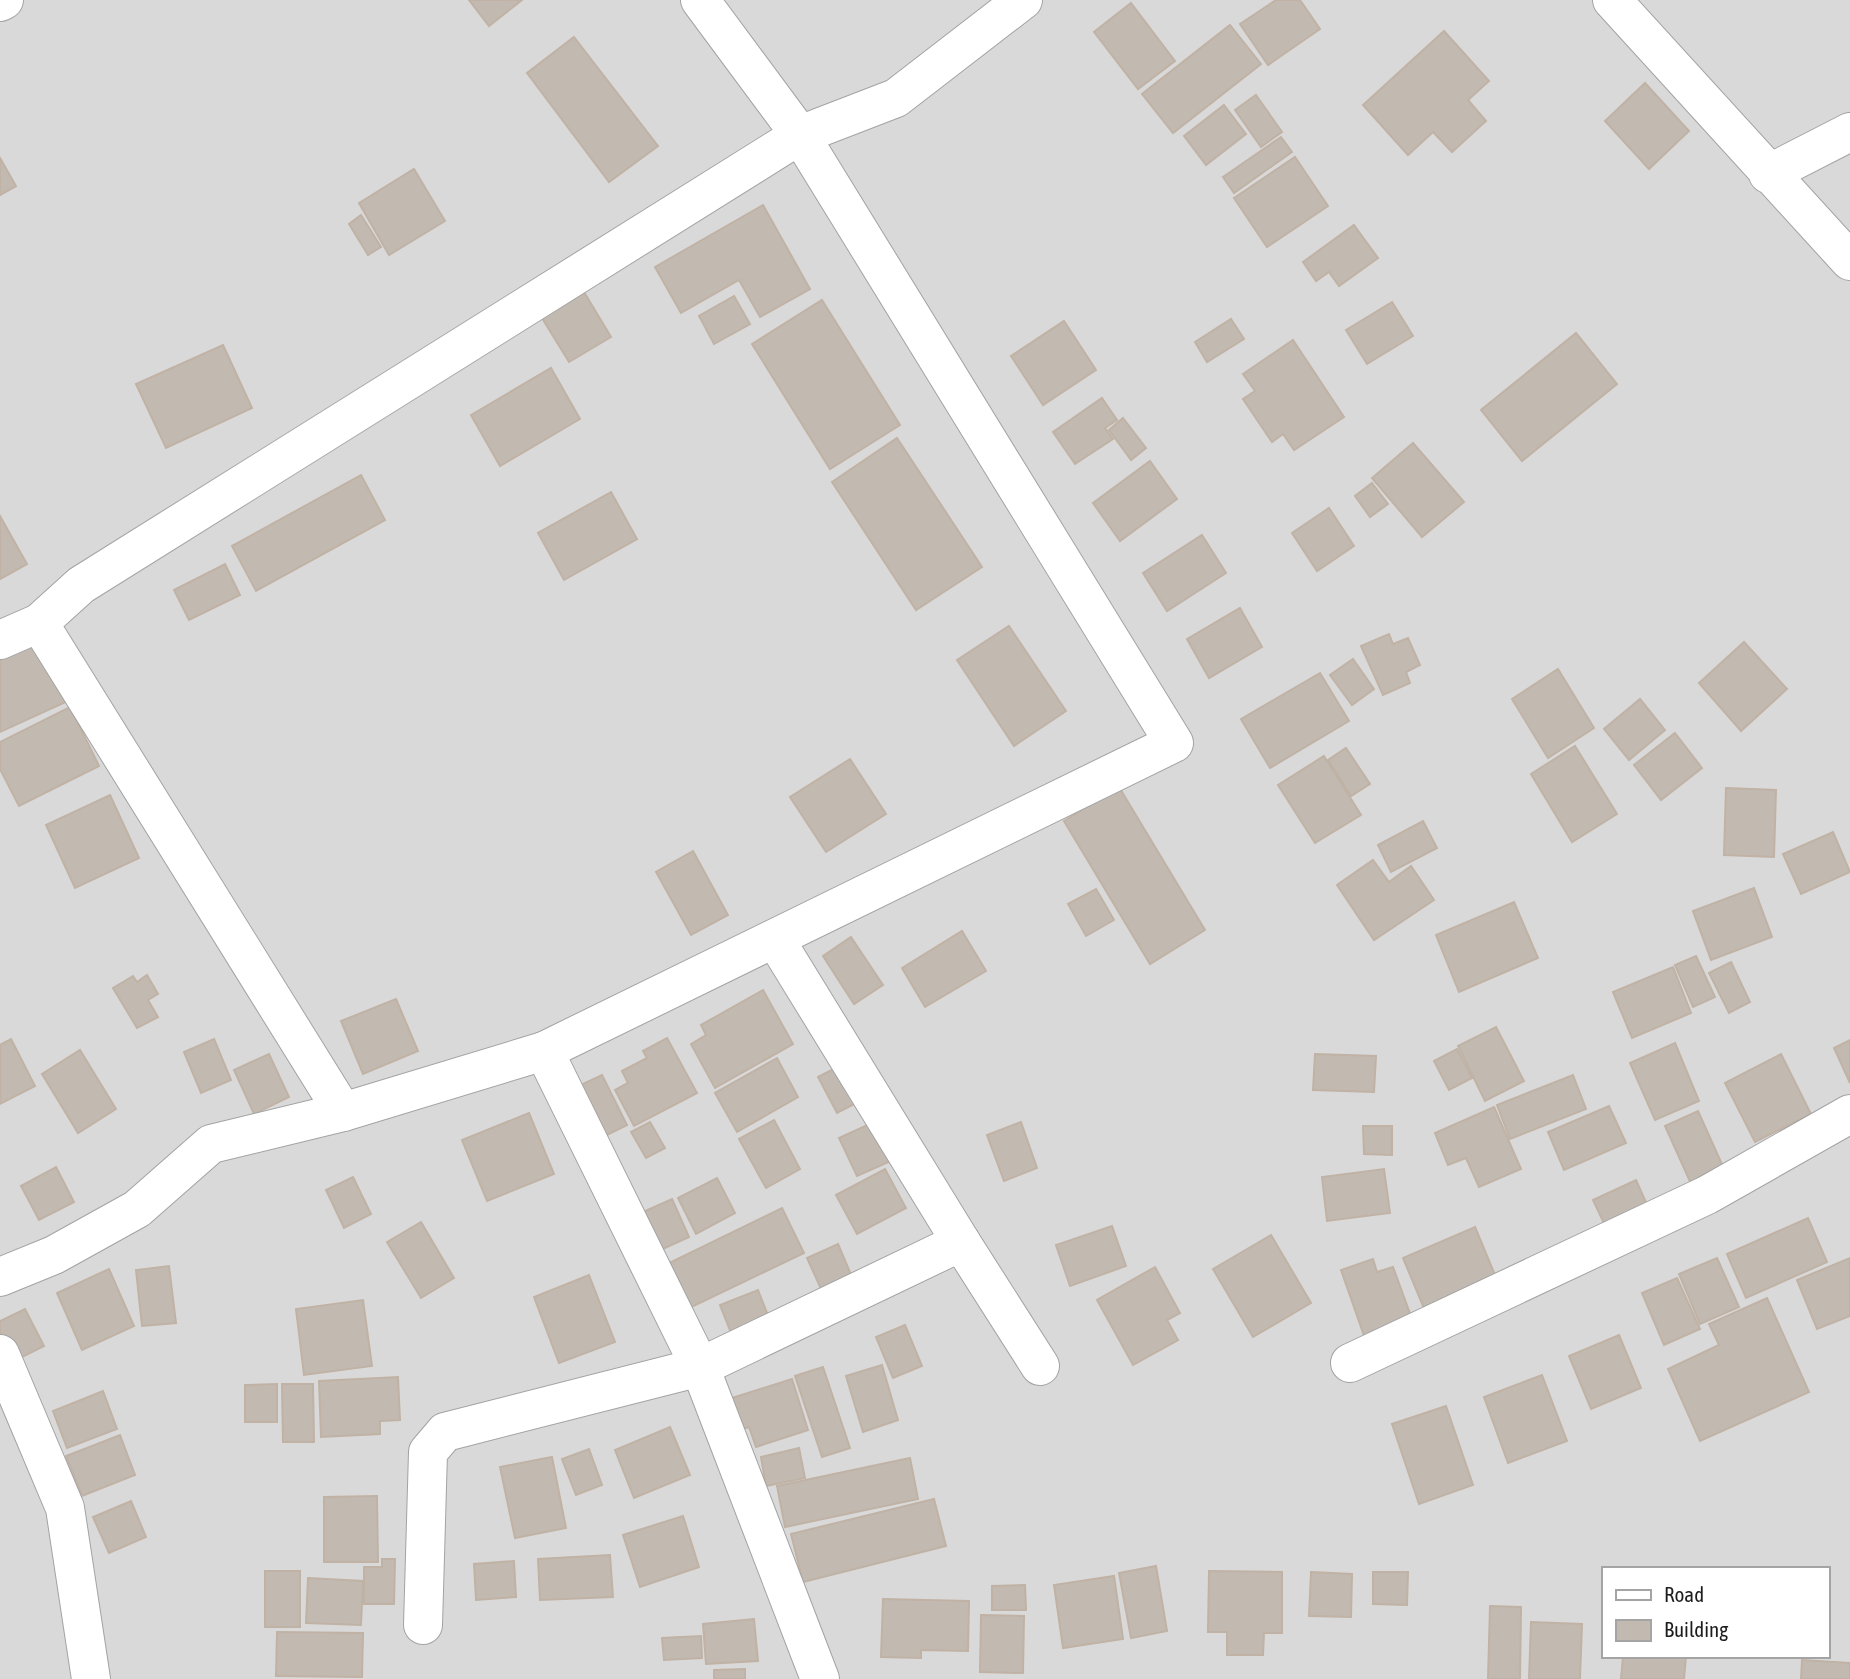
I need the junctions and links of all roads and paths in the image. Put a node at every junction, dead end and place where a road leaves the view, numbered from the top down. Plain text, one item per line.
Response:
1 (700, 0) edge
2 (1023, 0) edge
3 (1612, 0) edge
4 (1850, 132) edge
5 (800, 135) junction
6 (1768, 174) junction
7 (1850, 261) edge
8 (39, 623) junction
9 (0, 640) edge
10 (775, 939) junction
11 (544, 1051) junction
12 (342, 1112) junction
13 (1850, 1114) edge
14 (961, 1242) junction
15 (0, 1277) edge
16 (0, 1354) edge
17 (1350, 1363) dead end
18 (1040, 1366) dead end
19 (700, 1367) junction
20 (423, 1625) dead end
21 (91, 1679) edge
22 (819, 1679) edge
23 (832, 1679) edge

1 - 5 street
2 - 5 street
3 - 6 street
4 - 6 street
5 - 8 street
5 - 10 street
6 - 7 street
8 - 9 street
8 - 12 street
10 - 11 street
10 - 14 street
11 - 12 street
11 - 19 street
12 - 15 street
13 - 17 street
14 - 18 street
14 - 19 street
16 - 21 street
19 - 20 street
19 - 22 street
22 - 23 street

